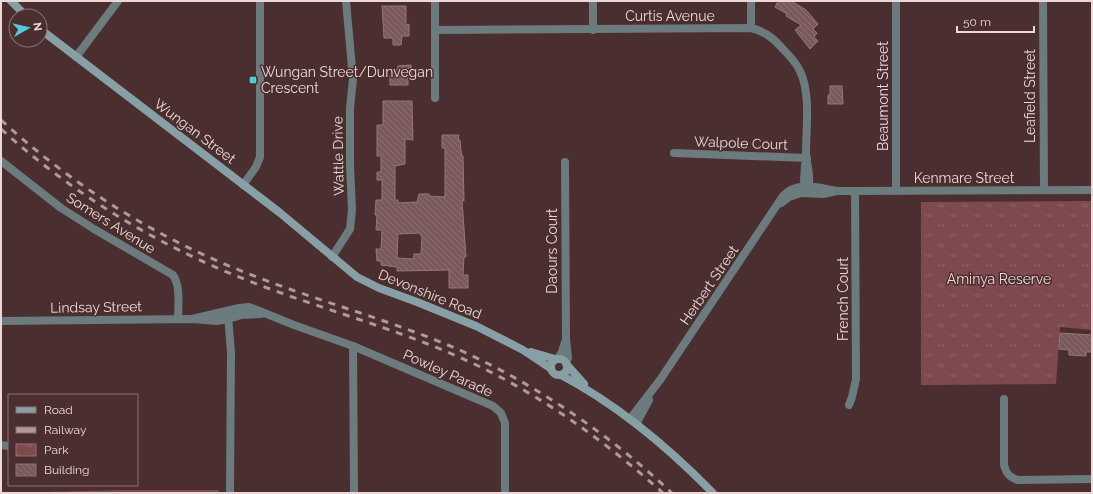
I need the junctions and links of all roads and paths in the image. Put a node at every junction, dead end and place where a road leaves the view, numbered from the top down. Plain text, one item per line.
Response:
1 (118, 1) edge
2 (260, 1) edge
3 (346, 1) edge
4 (435, 1) edge
5 (593, 1) edge
6 (751, 1) edge
7 (896, 1) edge
8 (1043, 1) edge
9 (751, 28) junction
10 (435, 30) junction
11 (593, 30) junction
12 (48, 35) edge
13 (76, 57) junction
14 (435, 98) dead end
15 (674, 153) dead end
16 (806, 158) junction
17 (1, 160) edge
18 (565, 162) dead end
19 (244, 185) junction
20 (807, 188) junction
21 (1044, 190) junction
22 (1092, 190) edge
23 (855, 191) junction
24 (896, 191) junction
25 (332, 257) junction
26 (228, 310) junction
27 (268, 315) junction
28 (192, 319) junction
29 (228, 319) junction
30 (178, 320) junction
31 (1, 322) edge
32 (566, 339) junction
33 (353, 346) junction
34 (523, 350) junction
35 (557, 359) junction
36 (566, 364) junction
37 (550, 368) junction
38 (561, 375) junction
39 (588, 390) junction
40 (1004, 399) dead end
41 (849, 405) dead end
42 (633, 421) junction
43 (1092, 480) edge
44 (230, 493) edge
45 (354, 493) edge
46 (505, 493) edge
47 (713, 493) edge

1 - 13 street
2 - 19 street
3 - 25 street, Wattle Drive
4 - 10 street
5 - 11 street
6 - 9 street
7 - 24 street, Beaumont Street
8 - 21 street, Leafield Street
9 - 11 street, Curtis Avenue
9 - 16 street, Curtis Avenue
10 - 11 street, Curtis Avenue
10 - 14 street
12 - 13 street, Wungan Street
13 - 19 street, Wungan Street
15 - 16 street, Walpole Court
16 - 20 street, Curtis Avenue
17 - 30 street, Somers Avenue
18 - 32 street, Daours Court
19 - 25 street, Wungan Street
20 - 23 street, Kenmare Street
20 - 42 street, Herbert Street
21 - 22 street, Kenmare Street
21 - 24 street, Kenmare Street
23 - 24 street, Kenmare Street
23 - 41 street, French Court
25 - 34 street, Devonshire Road
26 - 27 street, Lindsay Street
26 - 28 street, Lindsay Street
26 - 29 street
27 - 29 street, Lindsay Street
27 - 33 street, Lindsay Street
28 - 29 street, Lindsay Street
28 - 30 street, Lindsay Street
29 - 44 street
30 - 31 street, Lindsay Street
32 - 35 street, Daours Court
32 - 36 street, Daours Court
33 - 45 street
33 - 46 street, Powley Parade
34 - 35 street, Devonshire Road
34 - 37 street, Devonshire Road
35 - 36 street
35 - 37 street
36 - 38 street
36 - 39 street
37 - 38 street
38 - 39 street
39 - 42 street
40 - 43 street
42 - 47 street

